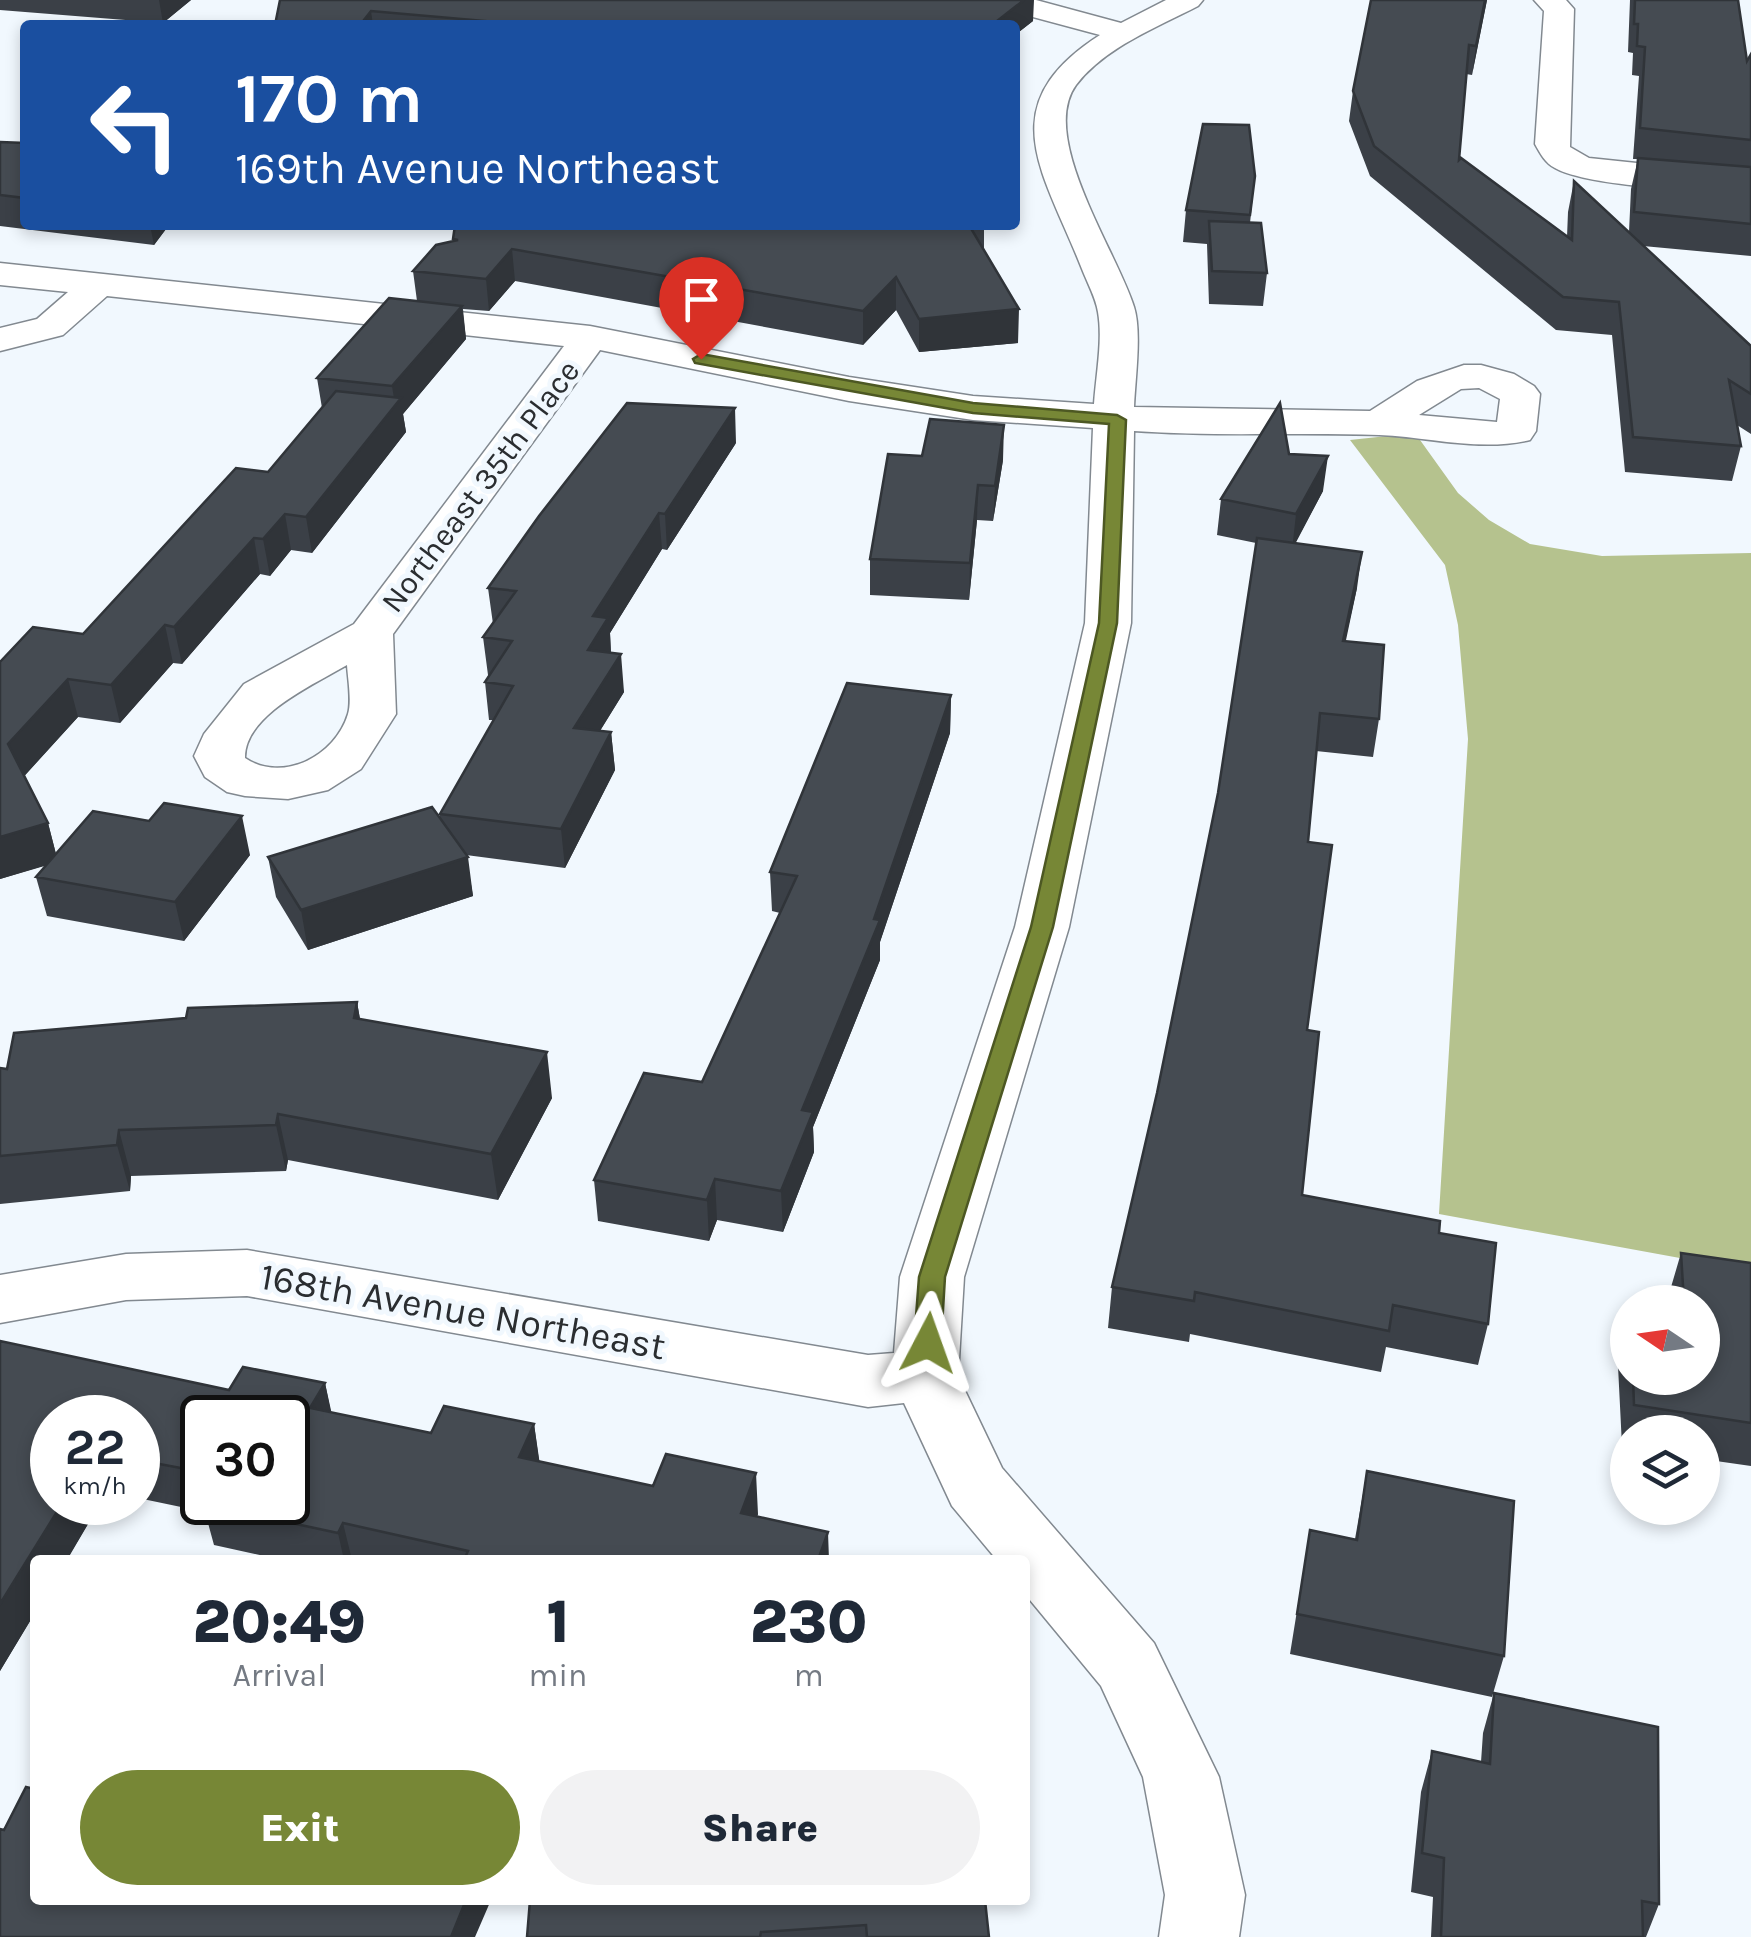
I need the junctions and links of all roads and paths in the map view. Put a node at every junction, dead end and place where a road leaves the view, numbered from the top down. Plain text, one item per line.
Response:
1 (1002, 0) edge
2 (1188, 0) edge
3 (1549, 0) edge
4 (1126, 33) junction
5 (1032, 143) edge
6 (1751, 185) edge
7 (0, 274) edge
8 (101, 284) junction
9 (590, 337) junction
10 (0, 340) edge
11 (1117, 420) junction
12 (1380, 422) dead end
13 (370, 634) dead end
14 (0, 1298) edge
15 (925, 1376) junction
16 (1200, 1937) edge

1 - 4 street
2 - 4 street
3 - 6 street
4 - 5 street
5 - 11 street
7 - 8 street
8 - 9 street
8 - 10 street
9 - 11 street
9 - 13 street, Northeast 35th Place
11 - 12 street
11 - 15 street
14 - 15 street, 168th Avenue Northeast
15 - 16 street

